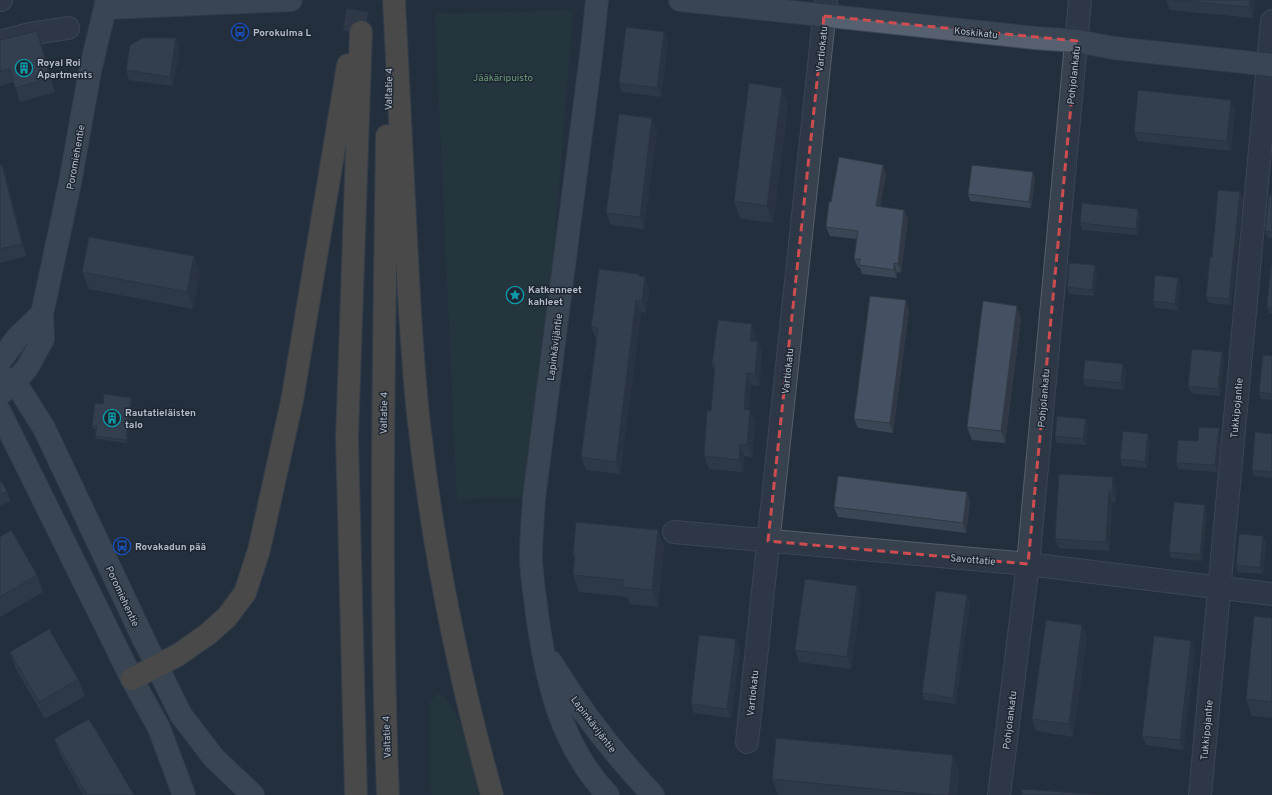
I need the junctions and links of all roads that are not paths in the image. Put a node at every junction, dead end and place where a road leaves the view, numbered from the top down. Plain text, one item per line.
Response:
1 (280, 0) edge
2 (292, 0) edge
3 (394, 0) edge
4 (597, 0) edge
5 (680, 0) edge
6 (1080, 0) edge
7 (106, 4) edge
8 (825, 8) edge
9 (1272, 20) edge
10 (68, 28) dead end
11 (390, 30) dead end
12 (1077, 41) junction
13 (0, 42) edge
14 (1270, 65) edge
15 (42, 314) junction
16 (0, 361) edge
17 (5, 384) edge
18 (0, 412) edge
19 (674, 532) dead end
20 (768, 541) junction
21 (1028, 564) junction
22 (1220, 588) junction
23 (1272, 594) edge
24 (542, 648) junction
25 (156, 666) junction
26 (132, 679) junction
27 (746, 742) dead end
28 (184, 795) edge
29 (253, 795) edge
30 (356, 795) edge
31 (388, 795) edge
32 (492, 795) edge
33 (608, 795) edge
34 (653, 795) edge
35 (999, 795) edge
36 (1200, 795) edge

1 - 2 main road
1 - 7 main road
3 - 32 highway
4 - 24 main road, Lapinkävijäntie
5 - 8 main road, Koskikatu
6 - 12 street, Pohjolankatu
7 - 15 main road, Poromiehentie
8 - 12 main road, Koskikatu
8 - 20 street, Vartiokatu
9 - 14 street, Tukkipojantie
10 - 13 street
11 - 31 highway, Valtatie 4
12 - 14 main road, Koskikatu
12 - 21 street, Pohjolankatu
14 - 22 street, Tukkipojantie
15 - 16 main road
15 - 17 main road, Poromiehentie
17 - 25 main road, Poromiehentie
18 - 26 main road
19 - 20 street, Savottatie
20 - 21 street, Savottatie
20 - 27 street, Vartiokatu
21 - 22 street, Savottatie
21 - 35 street, Pohjolankatu
22 - 23 street, Savottatie
22 - 36 street, Tukkipojantie
24 - 33 main road, Lapinkävijäntie
24 - 34 main road, Lapinkävijäntie
25 - 26 highway
25 - 29 main road, Poromiehentie
25 - 30 highway
26 - 28 main road

